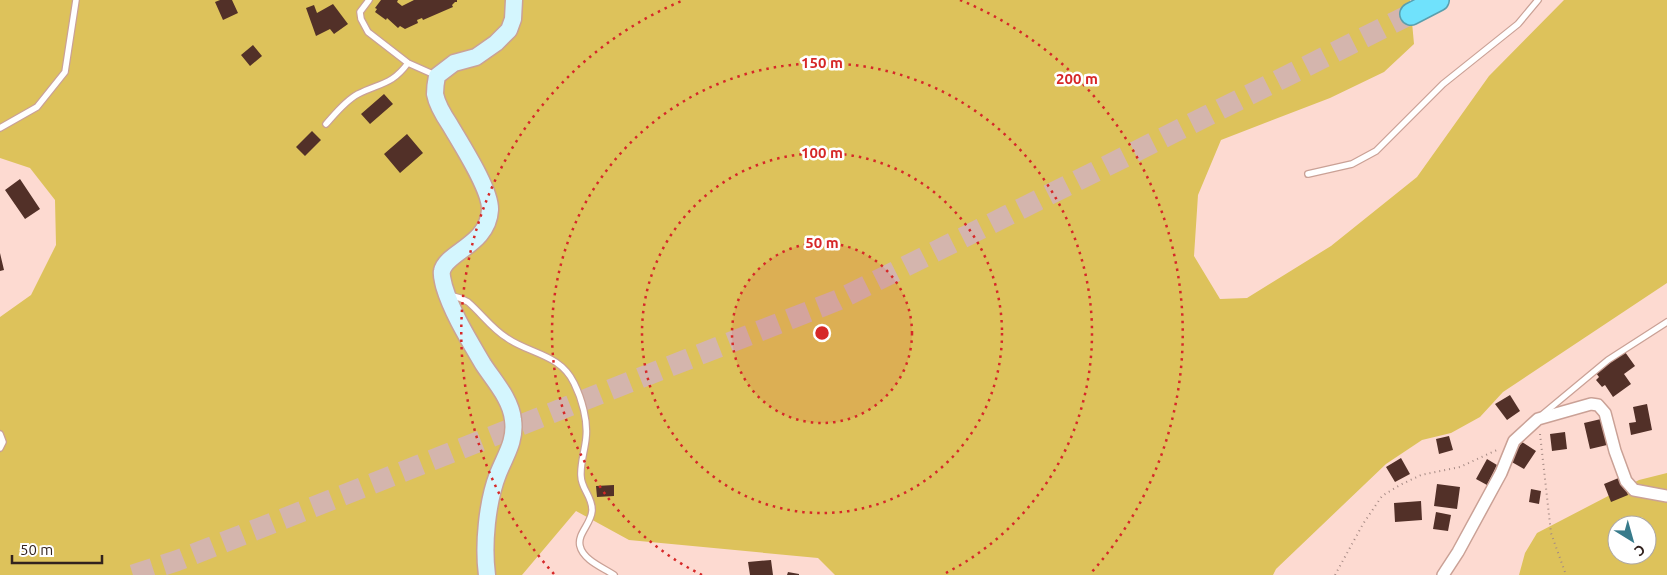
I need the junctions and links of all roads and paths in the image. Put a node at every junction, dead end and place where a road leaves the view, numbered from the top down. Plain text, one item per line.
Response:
1 (76, 0) edge
2 (370, 0) edge
3 (514, 0) edge
4 (1438, 0) edge
5 (1538, 0) edge
6 (1411, 14) tunnel mouth
7 (408, 64) junction
8 (437, 76) junction
9 (326, 124) dead end
10 (0, 128) edge
11 (1308, 174) dead end
12 (448, 294) junction
13 (1667, 322) edge
14 (1538, 419) junction
15 (0, 434) edge
16 (1514, 441) junction
17 (0, 448) edge
18 (1667, 496) edge
19 (487, 575) edge
20 (614, 575) edge
21 (1335, 575) edge
22 (1443, 575) edge
23 (1566, 575) edge

1 - 10 lane
2 - 7 lane
3 - 8 street
4 - 6 highway
5 - 11 lane
7 - 8 lane
7 - 9 lane
8 - 12 street
12 - 19 street
12 - 20 lane
13 - 14 lane
14 - 16 street
14 - 18 street
14 - 23 path
15 - 17 lane
16 - 21 path
16 - 22 street

